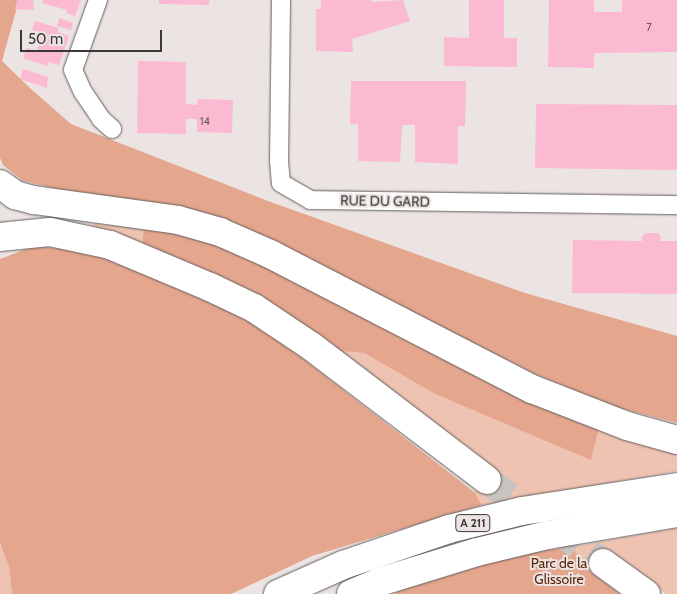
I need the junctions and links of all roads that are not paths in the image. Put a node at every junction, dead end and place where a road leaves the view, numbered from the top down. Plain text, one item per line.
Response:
1 (98, 0) edge
2 (281, 0) edge
3 (112, 129) dead end
4 (0, 184) edge
5 (677, 205) edge
6 (0, 237) edge
7 (677, 440) edge
8 (487, 480) tunnel mouth
9 (677, 487) edge
10 (677, 513) edge
11 (603, 563) tunnel mouth
12 (278, 594) edge
13 (350, 594) edge
14 (646, 594) edge

1 - 3 street
2 - 5 street, RUE DU GARD
4 - 7 highway
6 - 8 highway
9 - 12 highway, A 211
10 - 13 highway, A 211
11 - 14 highway

